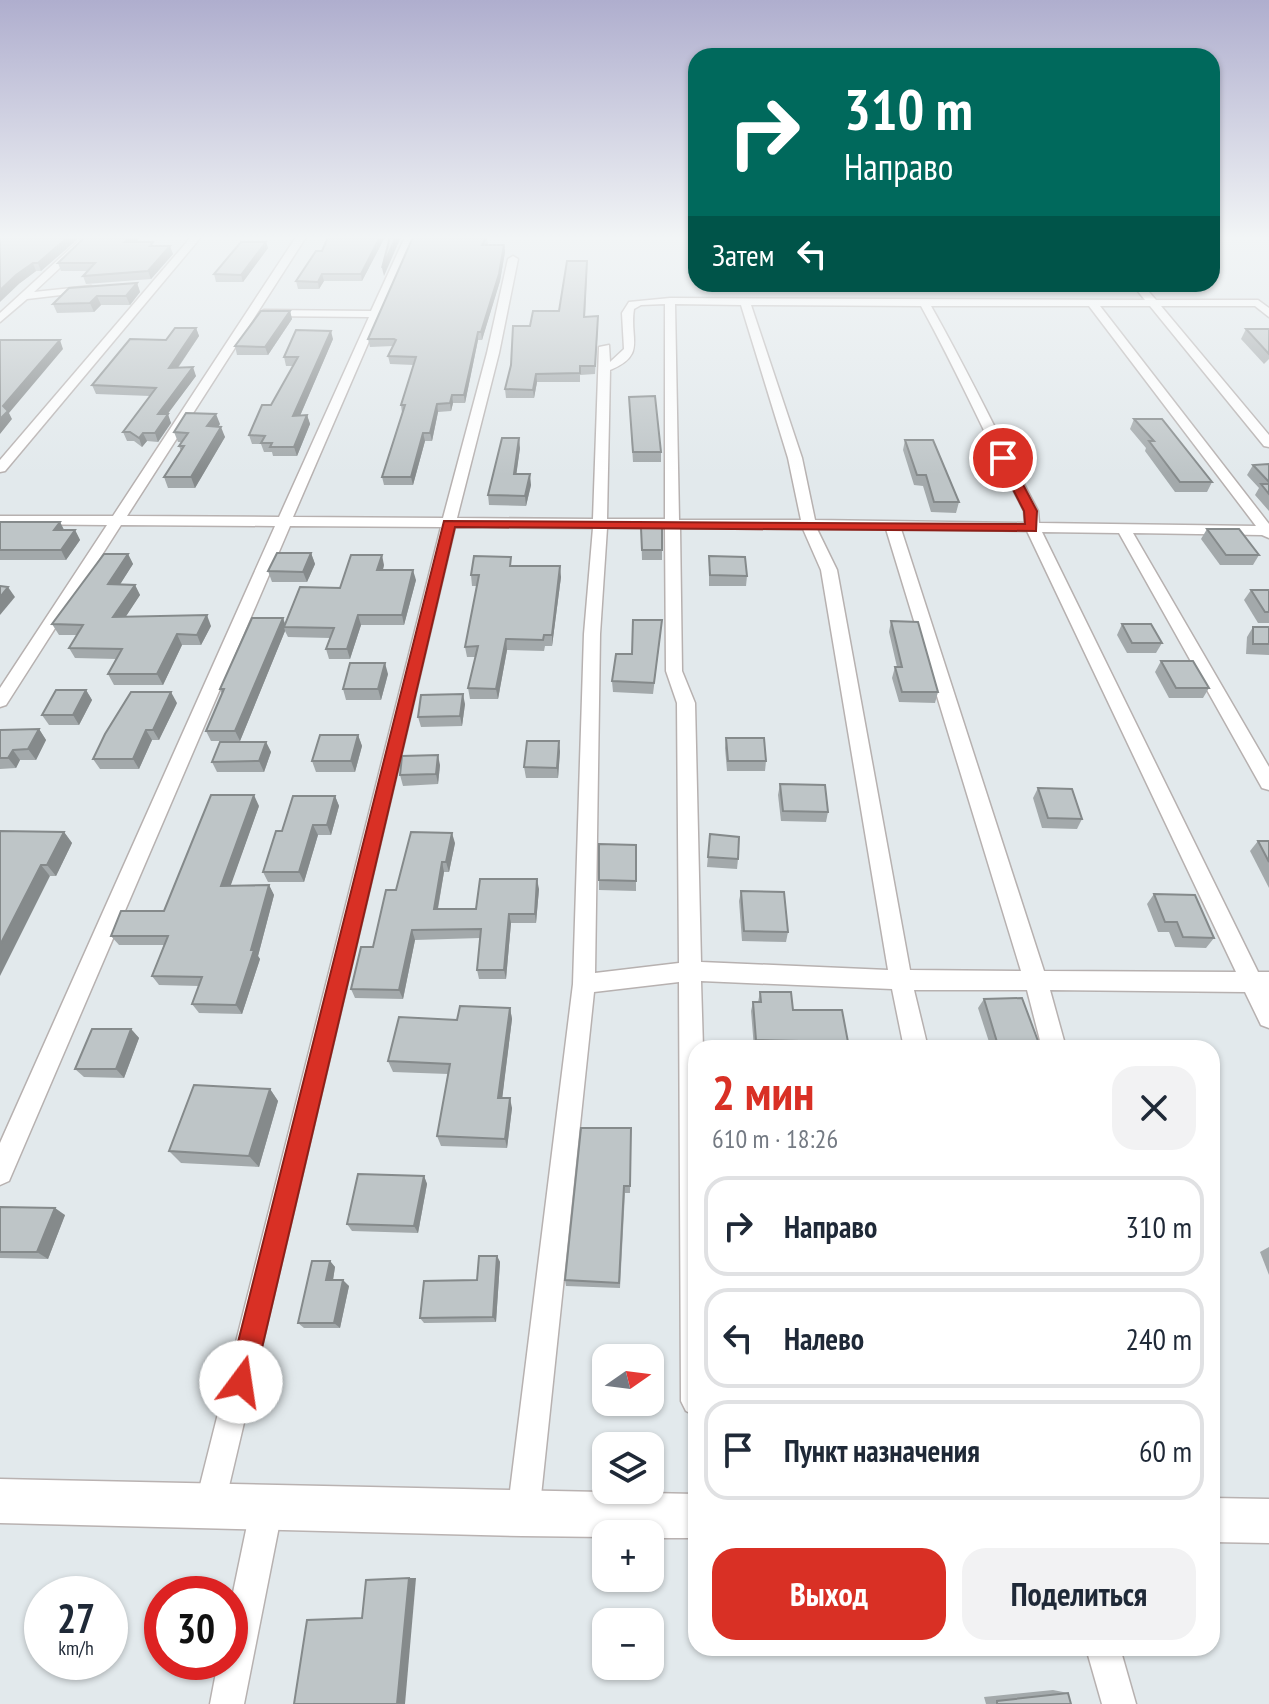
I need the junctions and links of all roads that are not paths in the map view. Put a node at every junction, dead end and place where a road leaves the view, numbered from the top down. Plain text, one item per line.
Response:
1 (130, 317) edge
2 (250, 317) edge
3 (375, 317) edge
4 (501, 317) edge
5 (625, 317) edge
6 (670, 317) edge
7 (750, 317) edge
8 (932, 317) edge
9 (1102, 317) edge
10 (1164, 317) edge
11 (1269, 443) edge
12 (0, 468) edge
13 (0, 520) edge
14 (116, 521) junction
15 (285, 522) junction
16 (449, 523) junction
17 (600, 524) junction
18 (670, 524) junction
19 (892, 525) junction
20 (809, 527) junction
21 (1032, 528) junction
22 (1123, 528) junction
23 (1268, 532) edge
24 (0, 701) edge
25 (1269, 783) edge
26 (690, 971) junction
27 (901, 980) junction
28 (1036, 982) junction
29 (1260, 982) edge
30 (584, 984) junction
31 (1269, 1018) edge
32 (691, 1040) edge
33 (914, 1040) edge
34 (1052, 1040) edge
35 (0, 1172) edge
36 (0, 1501) edge
37 (211, 1505) junction
38 (267, 1506) junction
39 (523, 1515) junction
40 (688, 1516) edge
41 (1220, 1520) edge
42 (1269, 1521) edge
43 (1105, 1656) edge
44 (227, 1704) edge
45 (1119, 1704) edge

1 - 12 street
2 - 14 street
3 - 15 street
4 - 16 street
5 - 17 street
6 - 18 street
7 - 20 street
8 - 21 street
9 - 23 street
10 - 11 street
13 - 14 street
14 - 15 street
14 - 24 street
15 - 16 street
15 - 35 street
16 - 17 street
16 - 37 street
17 - 18 street
17 - 30 street
18 - 20 street
18 - 26 street
19 - 20 street
19 - 21 street
19 - 28 street
20 - 27 street
21 - 22 street
21 - 29 street
22 - 23 street
22 - 25 street
26 - 27 street
26 - 30 street
26 - 32 street
27 - 28 street
27 - 33 street
28 - 29 street
28 - 34 street
29 - 31 street
30 - 39 street
36 - 37 street
37 - 38 street
38 - 39 street
38 - 44 street
39 - 40 street
41 - 42 street
43 - 45 street

